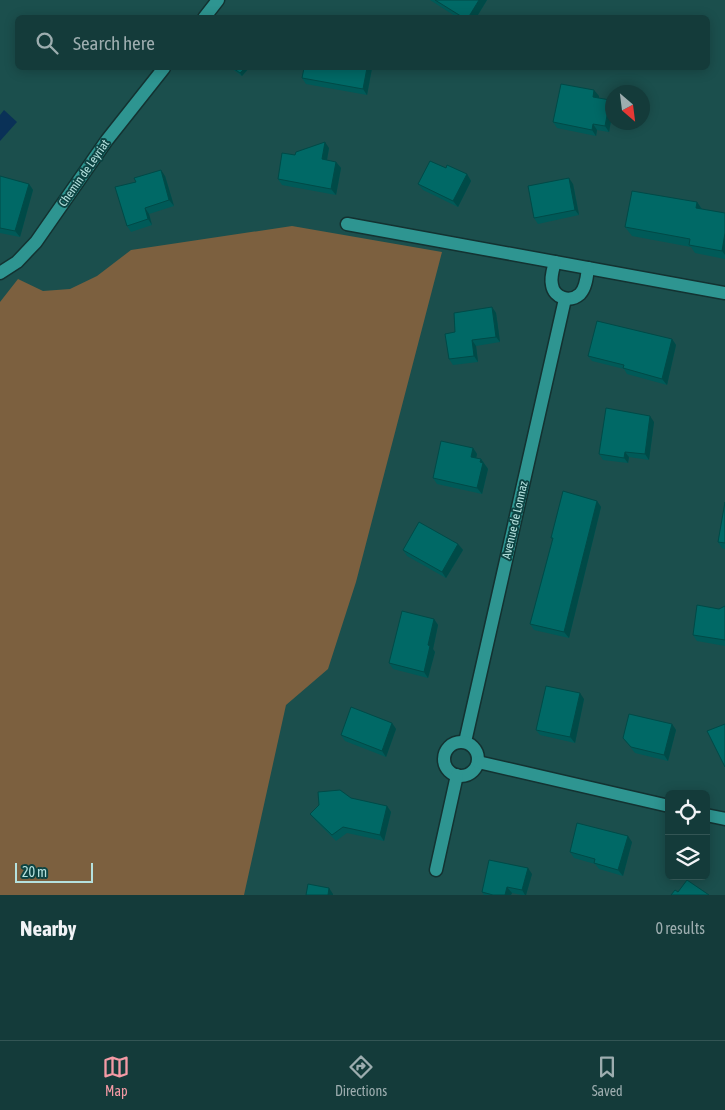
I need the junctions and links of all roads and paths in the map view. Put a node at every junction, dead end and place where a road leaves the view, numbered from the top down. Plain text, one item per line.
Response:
1 (218, 0) edge
2 (206, 15) edge
3 (162, 70) edge
4 (347, 224) dead end
5 (555, 262) junction
6 (588, 268) junction
7 (0, 273) edge
8 (725, 293) edge
9 (565, 299) junction
10 (465, 742) junction
11 (478, 762) junction
12 (457, 775) junction
13 (665, 805) edge
14 (710, 816) edge
15 (725, 819) edge
16 (436, 870) dead end

1 - 2 street
3 - 7 street, Chemin de Leyriat
4 - 5 street
5 - 6 street
5 - 9 street
6 - 8 street
6 - 9 street
9 - 10 street, Avenue de Lonnaz
10 - 11 street
10 - 12 street
11 - 12 street
11 - 13 street
12 - 16 street
14 - 15 street

